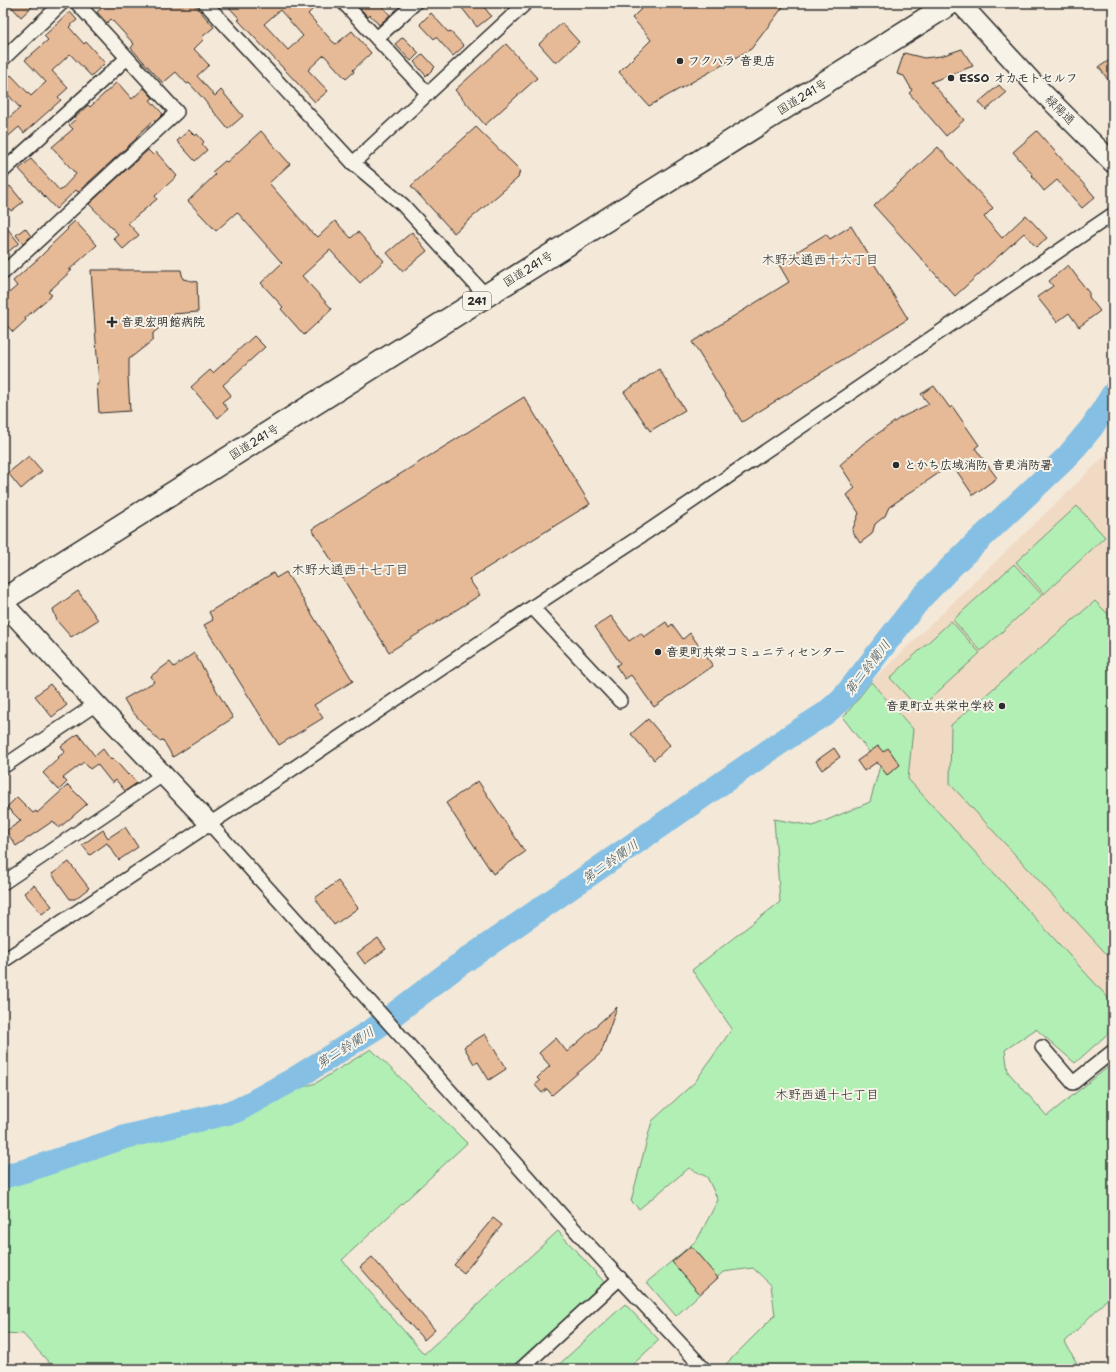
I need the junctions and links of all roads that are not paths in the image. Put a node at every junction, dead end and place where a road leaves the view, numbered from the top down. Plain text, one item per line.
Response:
1 (62, 3) edge
2 (77, 3) edge
3 (205, 3) edge
4 (344, 3) edge
5 (415, 3) edge
6 (526, 3) edge
7 (951, 3) edge
8 (960, 3) edge
9 (377, 38) junction
10 (4, 56) edge
11 (127, 58) junction
12 (428, 94) junction
13 (353, 162) junction
14 (1113, 163) edge
15 (3, 171) edge
16 (1113, 214) edge
17 (3, 273) edge
18 (486, 296) junction
19 (3, 601) edge
20 (533, 608) junction
21 (620, 701) dead end
22 (96, 704) junction
23 (3, 767) edge
24 (164, 774) junction
25 (210, 824) junction
26 (3, 882) edge
27 (3, 961) edge
28 (1042, 1047) dead end
29 (1113, 1051) edge
30 (620, 1278) junction
31 (520, 1369) edge
32 (704, 1369) edge

1 - 10 street
2 - 11 street
3 - 13 street
4 - 9 street
5 - 9 street
6 - 12 street
7 - 18 highway, 国道241号 / 241
8 - 14 street, 緑陽通
9 - 12 street
11 - 15 street
11 - 17 street
12 - 13 street
13 - 18 street
16 - 20 street
18 - 19 highway, 国道241号 / 241
19 - 22 street
20 - 21 street
20 - 25 street
22 - 23 street
22 - 24 street
24 - 25 street
24 - 26 street
25 - 27 street
25 - 30 street
28 - 29 street
30 - 31 street
30 - 32 street

